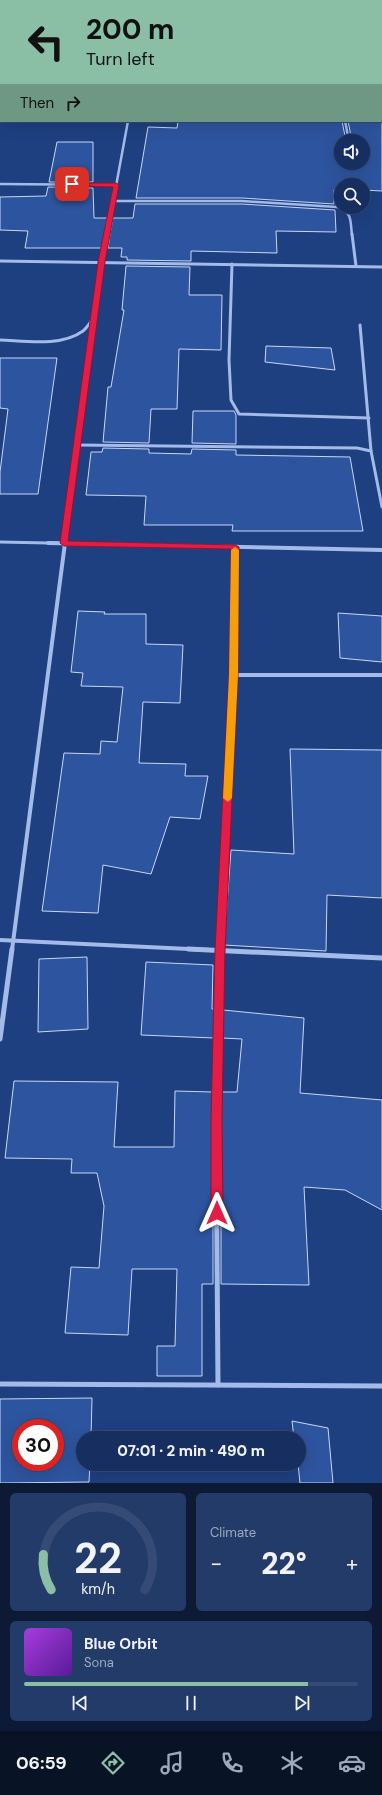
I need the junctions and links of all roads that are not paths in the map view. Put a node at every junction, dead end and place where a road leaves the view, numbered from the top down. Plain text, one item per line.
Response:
1 (128, 122) edge
2 (345, 122) edge
3 (348, 134) edge
4 (0, 184) edge
5 (116, 185) junction
6 (113, 201) junction
7 (0, 261) edge
8 (102, 262) junction
9 (232, 264) junction
10 (356, 266) junction
11 (382, 267) edge
12 (96, 315) junction
13 (360, 325) dead end
14 (0, 340) edge
15 (369, 418) junction
16 (77, 445) junction
17 (371, 451) junction
18 (382, 507) edge
19 (0, 542) edge
20 (64, 543) junction
21 (235, 547) junction
22 (382, 550) edge
23 (233, 675) junction
24 (382, 675) edge
25 (0, 940) edge
26 (12, 941) junction
27 (220, 950) junction
28 (382, 958) edge
29 (0, 1039) edge
30 (0, 1384) edge
31 (218, 1385) junction
32 (382, 1386) edge

1 - 5 street
2 - 3 street
4 - 5 street
5 - 6 street
6 - 8 street
6 - 10 street
7 - 8 street
8 - 9 street
8 - 12 street
9 - 10 street
9 - 15 street
10 - 11 street
12 - 14 street
12 - 16 street
13 - 15 street
15 - 17 street
16 - 17 street
16 - 20 street
17 - 18 street
19 - 20 street
20 - 21 street
20 - 26 street
21 - 22 street
21 - 23 street
23 - 24 street
23 - 27 street
25 - 26 street
26 - 27 street
26 - 29 street
27 - 28 street
27 - 31 street
30 - 31 street
31 - 32 street

